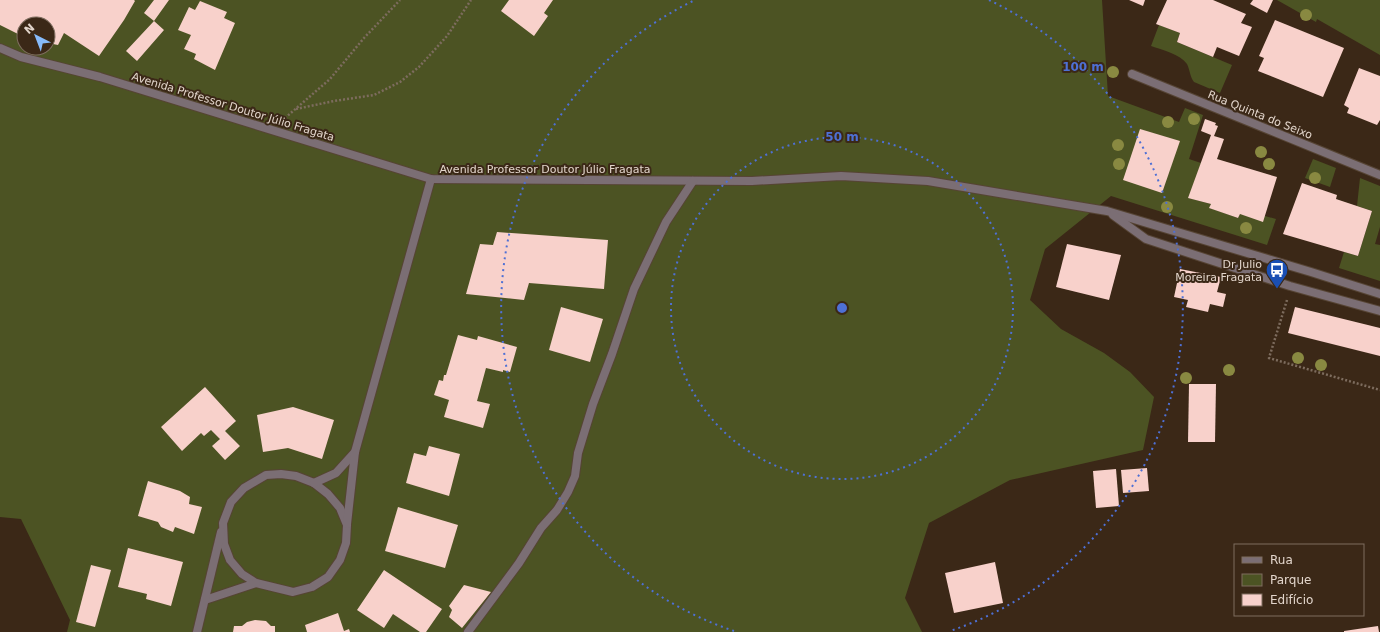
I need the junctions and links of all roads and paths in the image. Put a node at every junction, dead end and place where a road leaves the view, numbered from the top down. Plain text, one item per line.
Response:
1 (400, 0) edge
2 (472, 0) edge
3 (0, 48) edge
4 (1132, 74) dead end
5 (296, 109) junction
6 (271, 131) junction
7 (1380, 175) edge
8 (431, 179) junction
9 (693, 181) junction
10 (1107, 211) junction
11 (1290, 286) junction
12 (1380, 294) edge
13 (1380, 311) edge
14 (1380, 390) edge
15 (355, 452) junction
16 (314, 483) junction
17 (222, 523) junction
18 (347, 525) junction
19 (256, 583) junction
20 (205, 600) junction
21 (196, 632) edge
22 (468, 632) edge

1 - 5 path
2 - 5 path
3 - 6 street, Avenida Professor Doutor Júlio Fragata
4 - 7 street, Rua Quinta do Seixo
5 - 6 path
6 - 8 street, Avenida Professor Doutor Júlio Fragata
8 - 9 street, Avenida Professor Doutor Júlio Fragata
8 - 15 street
9 - 10 street, Avenida Professor Doutor Júlio Fragata
9 - 22 street
10 - 11 street, Avenida Professor Doutor Júlio Fragata
10 - 12 street, Avenida Professor Doutor Júlio Fragata
11 - 13 street, Avenida Professor Doutor Júlio Fragata
11 - 14 path
15 - 16 street
15 - 18 street
16 - 17 street
16 - 18 street
17 - 19 street
17 - 20 street
18 - 19 street
19 - 20 street
20 - 21 street

